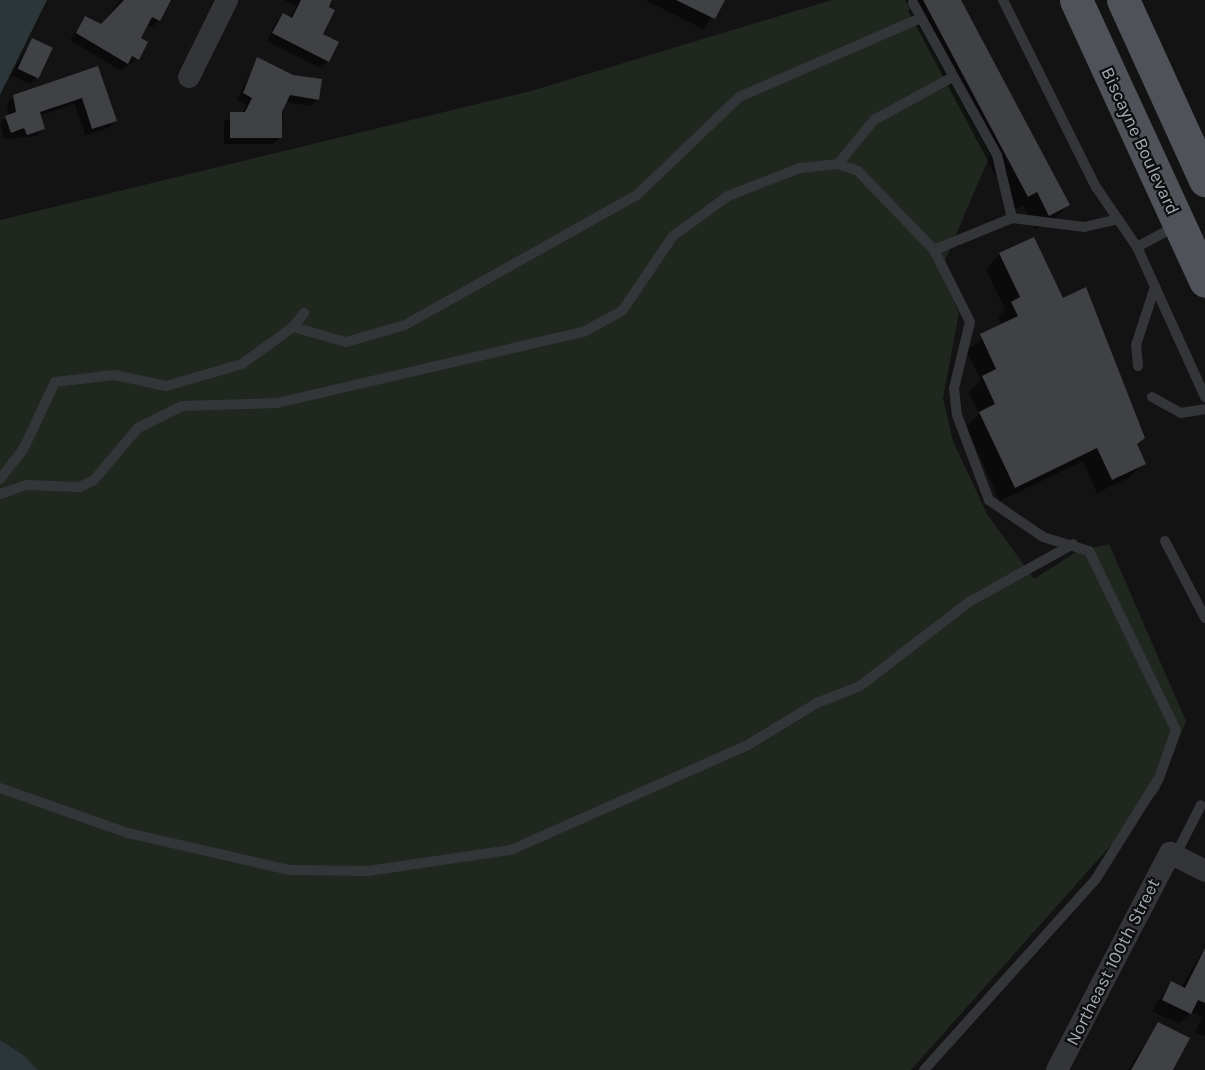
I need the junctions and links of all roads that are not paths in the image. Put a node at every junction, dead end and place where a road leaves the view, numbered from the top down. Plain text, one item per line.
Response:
1 (227, 0) edge
2 (1002, 0) edge
3 (1076, 0) edge
4 (1123, 0) edge
5 (913, 3) dead end
6 (921, 18) junction
7 (189, 76) dead end
8 (954, 77) junction
9 (838, 164) junction
10 (1205, 180) edge
11 (1012, 218) junction
12 (1118, 219) junction
13 (1179, 225) junction
14 (1137, 247) junction
15 (934, 250) junction
16 (1205, 281) edge
17 (1155, 286) junction
18 (304, 313) dead end
19 (293, 327) junction
20 (1138, 366) dead end
21 (1152, 397) dead end
22 (1205, 397) edge
23 (1205, 409) edge
24 (0, 479) edge
25 (0, 488) edge
26 (15, 488) junction
27 (0, 494) edge
28 (1165, 541) dead end
29 (1073, 544) junction
30 (1205, 618) edge
31 (0, 788) edge
32 (1204, 803) edge
33 (1172, 855) junction
34 (1205, 871) edge
35 (924, 1070) edge
36 (1057, 1070) edge

1 - 7 street
2 - 12 lane
3 - 13 main road, Biscayne Boulevard
4 - 10 main road
5 - 6 lane
6 - 8 lane
6 - 19 lane
8 - 9 lane
8 - 11 lane
9 - 15 lane
9 - 26 lane
11 - 12 lane
11 - 15 lane
12 - 14 lane
13 - 14 lane
13 - 16 main road, Biscayne Boulevard
14 - 17 lane
15 - 29 lane
17 - 20 lane
17 - 22 lane
18 - 19 lane
19 - 24 lane
21 - 23 lane
25 - 26 lane
26 - 27 lane
28 - 30 lane
29 - 31 lane
29 - 35 lane
32 - 33 lane
33 - 34 street
33 - 36 street, Northeast 100th Street

